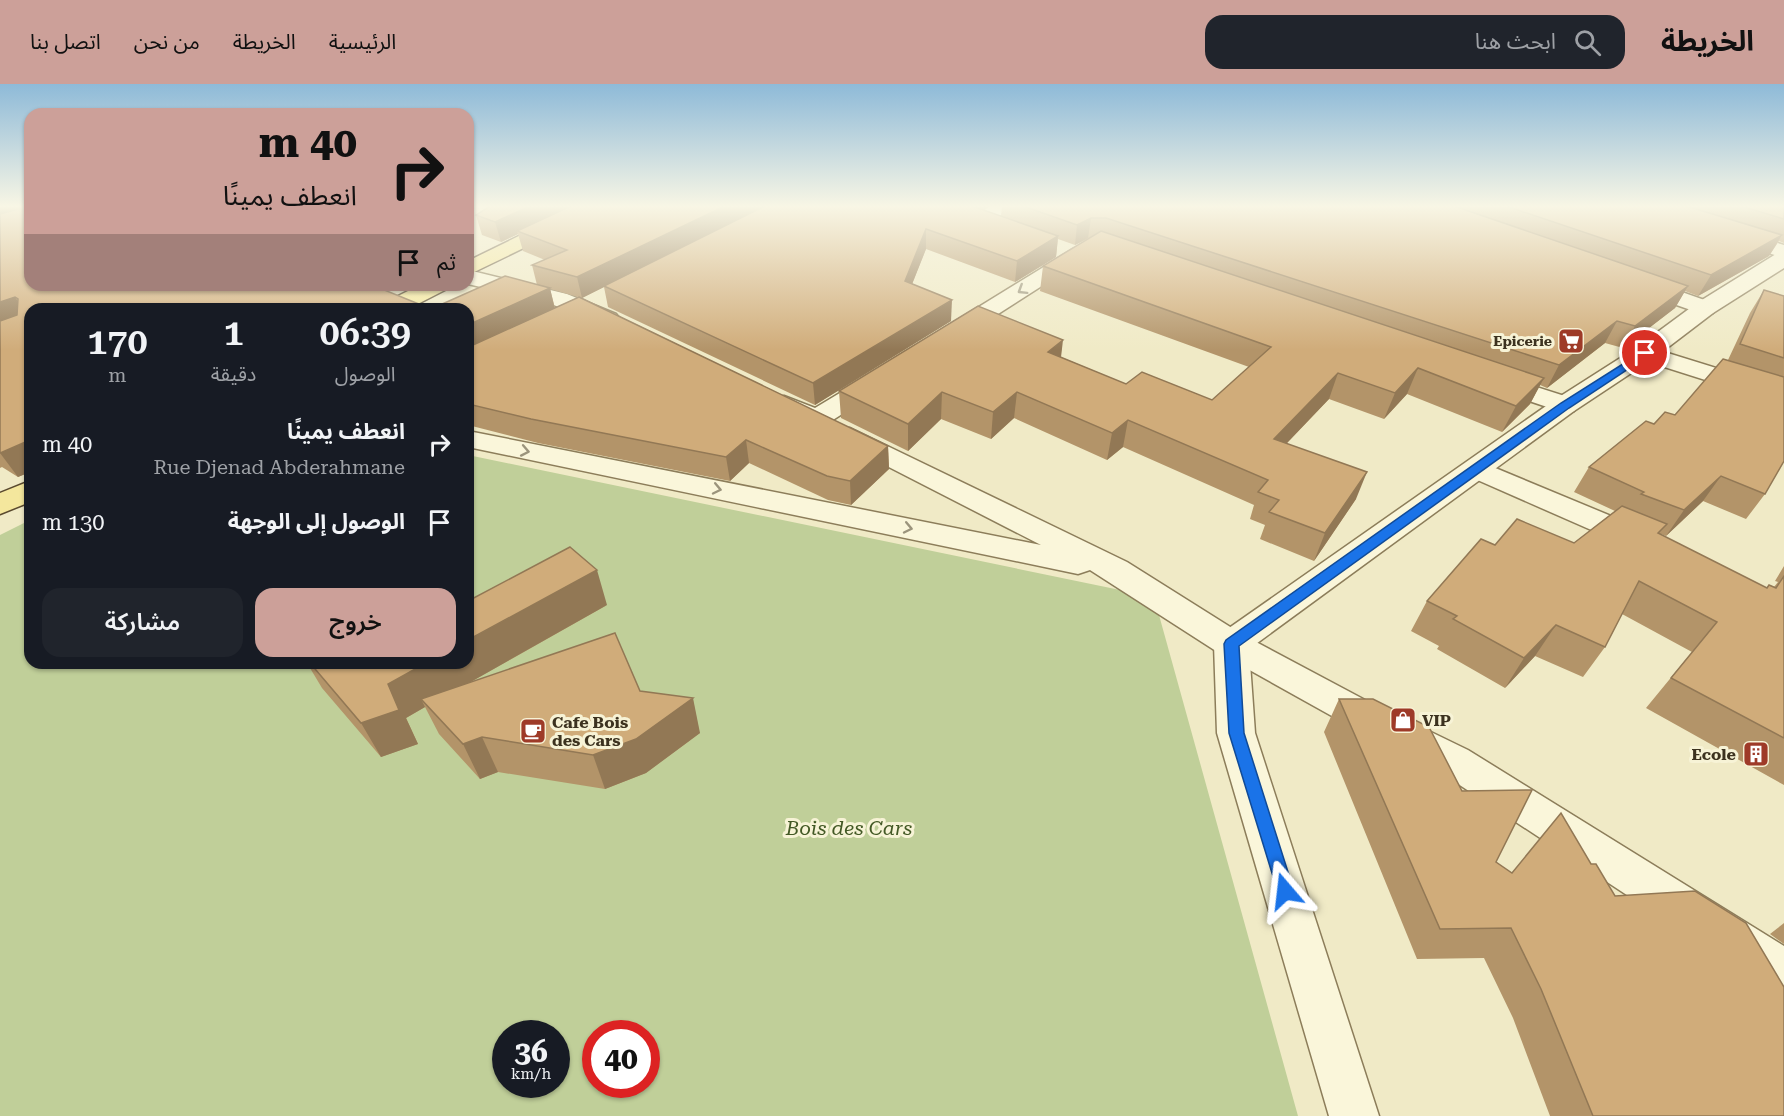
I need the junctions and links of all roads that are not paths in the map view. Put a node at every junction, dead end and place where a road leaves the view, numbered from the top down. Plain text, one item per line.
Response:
1 (498, 254) edge
2 (1062, 254) edge
3 (1784, 259) edge
4 (474, 266) edge
5 (1615, 276) edge
6 (474, 278) edge
7 (425, 291) edge
8 (402, 303) edge
9 (596, 303) junction
10 (1705, 308) junction
11 (555, 322) edge
12 (628, 328) edge
13 (936, 344) edge
14 (1645, 353) junction
15 (896, 369) edge
16 (1475, 375) edge
17 (764, 394) edge
18 (1784, 397) edge
19 (1565, 405) junction
20 (816, 419) junction
21 (474, 440) edge
22 (1476, 469) junction
23 (24, 493) edge
24 (0, 505) edge
25 (1663, 549) edge
26 (1116, 570) junction
27 (1231, 644) junction
28 (1784, 972) edge
29 (1354, 1116) edge

1 - 4 main road
2 -> 13 street
3 - 10 street
5 - 10 street
6 - 9 street
7 - 8 main road
9 - 11 street
9 - 12 street
10 - 14 street
14 - 18 street
14 - 19 street
15 - 20 street
16 - 19 street
17 - 20 street
19 - 22 street
20 - 26 street
21 -> 26 street
22 - 25 street
22 - 27 street
23 - 24 main road
26 - 27 street
27 - 28 street
27 - 29 street

